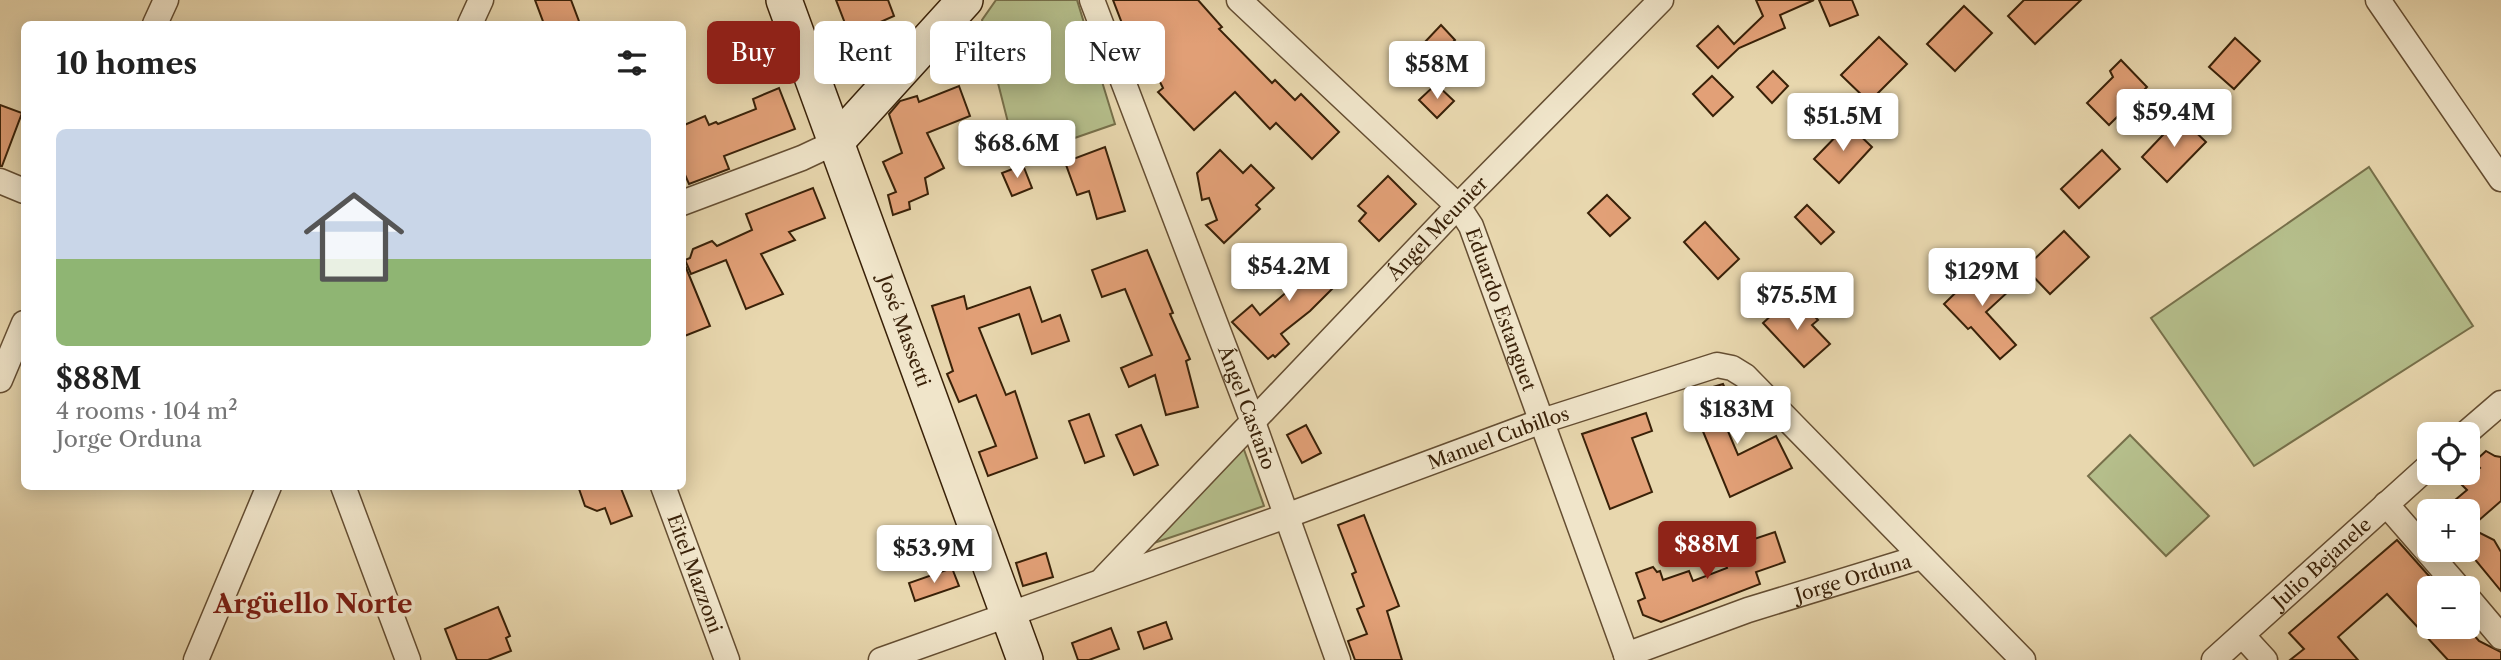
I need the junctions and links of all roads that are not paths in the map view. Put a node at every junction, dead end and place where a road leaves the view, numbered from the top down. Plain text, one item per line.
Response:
1 (166, 0) edge
2 (482, 0) edge
3 (784, 0) edge
4 (965, 0) edge
5 (1092, 0) edge
6 (1239, 0) edge
7 (1661, 0) edge
8 (2378, 0) edge
9 (156, 21) edge
10 (472, 21) edge
11 (492, 21) edge
12 (835, 142) junction
13 (2501, 179) edge
14 (0, 181) edge
15 (21, 190) edge
16 (686, 202) edge
17 (1458, 206) junction
18 (21, 330) edge
19 (0, 380) edge
20 (2501, 403) edge
21 (1542, 421) junction
22 (1253, 422) junction
23 (2479, 422) edge
24 (2417, 477) edge
25 (266, 490) edge
26 (344, 490) edge
27 (664, 490) edge
28 (2386, 504) junction
29 (1286, 516) junction
30 (1920, 557) junction
31 (2449, 576) edge
32 (1101, 581) junction
33 (2480, 612) edge
34 (1009, 615) junction
35 (2243, 636) junction
36 (2501, 637) edge
37 (1627, 657) edge
38 (196, 660) edge
39 (408, 660) edge
40 (727, 660) edge
41 (881, 660) edge
42 (1025, 660) edge
43 (1338, 660) edge
44 (2023, 660) edge
45 (2214, 660) edge
46 (2265, 660) edge

1 - 9 street
2 - 10 street
2 - 11 street
3 - 12 main road, José Massetti
4 - 12 main road
5 - 22 street, Ángel Castaño
6 - 17 street, Eduardo Estanguet
7 - 17 street, Ángel Meunier
8 - 13 street
12 - 16 street
12 - 34 main road, José Massetti
14 - 15 street
17 - 21 street, Eduardo Estanguet
17 - 22 street, Ángel Meunier
18 - 19 street
20 - 23 street
21 - 29 street, Manuel Cubillos
21 - 30 street, Manuel Cubillos
21 - 37 street, Eduardo Estanguet
22 - 29 street, Ángel Castaño
22 - 32 street, Ángel Meunier
24 - 28 street, Julio Bejanele
25 - 38 street
26 - 39 street
27 - 40 street, Eitel Mazzoni
28 - 31 street
28 - 35 street, Julio Bejanele
29 - 32 street, Manuel Cubillos
29 - 43 street, Ángel Castaño
30 - 37 street, Jorge Orduna
30 - 44 street, Manuel Cubillos
32 - 34 street, Manuel Cubillos
33 - 36 street
34 - 41 street, Manuel Cubillos
34 - 42 main road, José Massetti
35 - 45 street, Julio Bejanele
35 - 46 street

